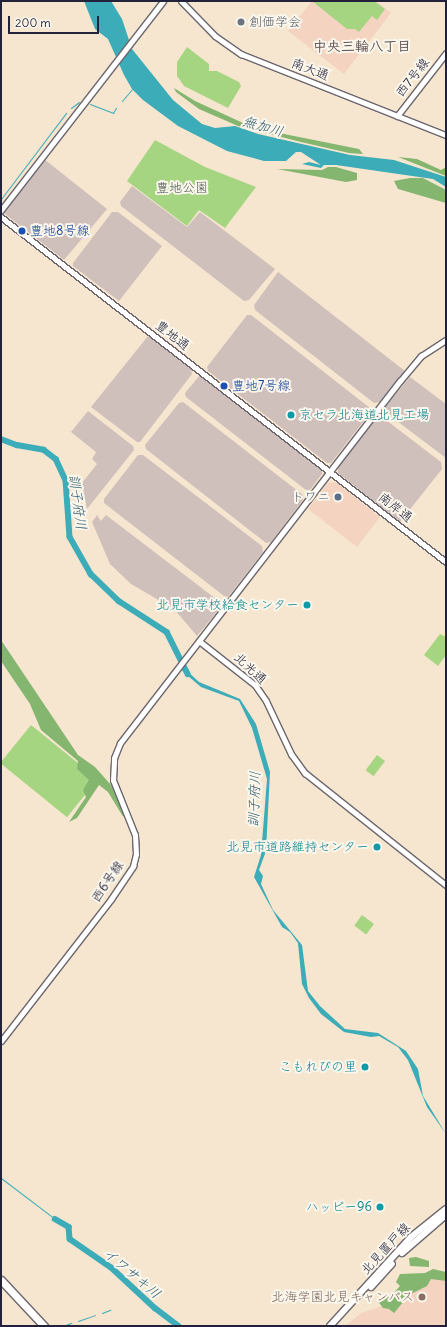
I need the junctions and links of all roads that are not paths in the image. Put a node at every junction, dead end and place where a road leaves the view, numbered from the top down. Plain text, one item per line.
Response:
1 (181, 1) edge
2 (162, 2) edge
3 (446, 53) edge
4 (397, 116) junction
5 (446, 135) edge
6 (1, 210) edge
7 (1, 217) edge
8 (446, 336) edge
9 (445, 341) edge
10 (330, 472) junction
11 (446, 562) edge
12 (199, 641) junction
13 (446, 885) edge
14 (1, 1041) edge
15 (446, 1209) edge
16 (446, 1215) edge
17 (1, 1280) edge
18 (1, 1286) edge
19 (43, 1326) edge
20 (330, 1326) edge
21 (336, 1326) edge

1 - 4 street, 南大通
2 - 6 street
3 - 4 street, 西7号線
4 - 5 street, 南大通
7 - 10 street, 豊地通
8 - 9 street
9 - 10 street
10 - 11 street, 南岸通
10 - 12 street
12 - 13 street, 北光通
12 - 14 street, 西6号線
15 - 20 main road, 北見置戸線
16 - 21 main road, 北見置戸線
17 - 19 highway
18 - 19 highway

